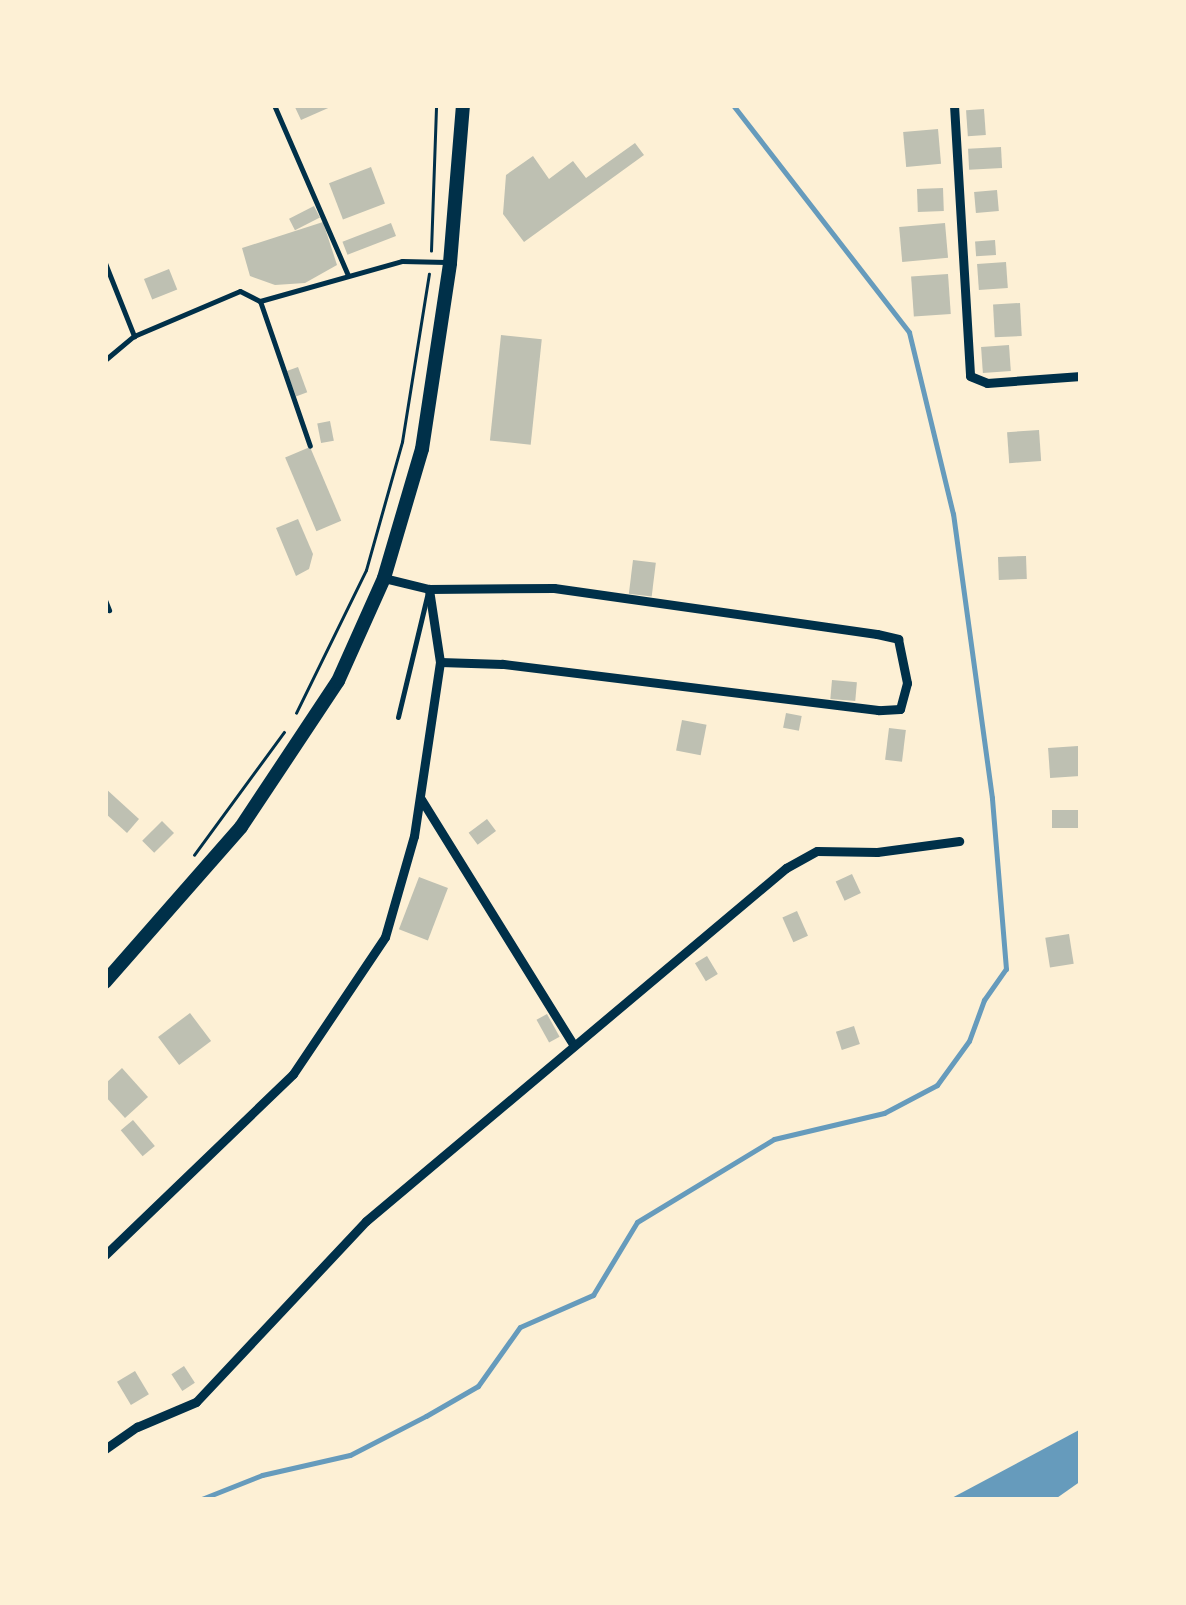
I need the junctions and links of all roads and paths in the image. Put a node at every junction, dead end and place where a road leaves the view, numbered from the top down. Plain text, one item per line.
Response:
1 (274, 105) edge
2 (436, 105) edge
3 (463, 105) edge
4 (954, 105) edge
5 (430, 262) junction
6 (450, 262) junction
7 (105, 263) edge
8 (348, 276) junction
9 (260, 301) junction
10 (134, 336) junction
11 (105, 360) edge
12 (1081, 376) edge
13 (310, 446) dead end
14 (384, 578) junction
15 (429, 590) junction
16 (105, 600) edge
17 (109, 610) dead end
18 (440, 662) junction
19 (398, 716) dead end
20 (420, 796) junction
21 (959, 841) dead end
22 (193, 856) dead end
23 (105, 982) edge
24 (572, 1043) junction
25 (105, 1255) edge
26 (105, 1449) edge

1 - 8 lane
2 - 5 path
3 - 6 main road
4 - 12 street
5 - 6 lane
5 - 8 lane
5 - 22 path
6 - 14 main road
7 - 10 lane
8 - 9 lane
9 - 10 lane
9 - 13 lane
10 - 11 lane
14 - 15 street
14 - 23 main road
15 - 18 street
15 - 18 street
15 - 19 lane
16 - 17 lane
18 - 20 street
20 - 24 street
20 - 25 street
21 - 24 street
24 - 26 street

